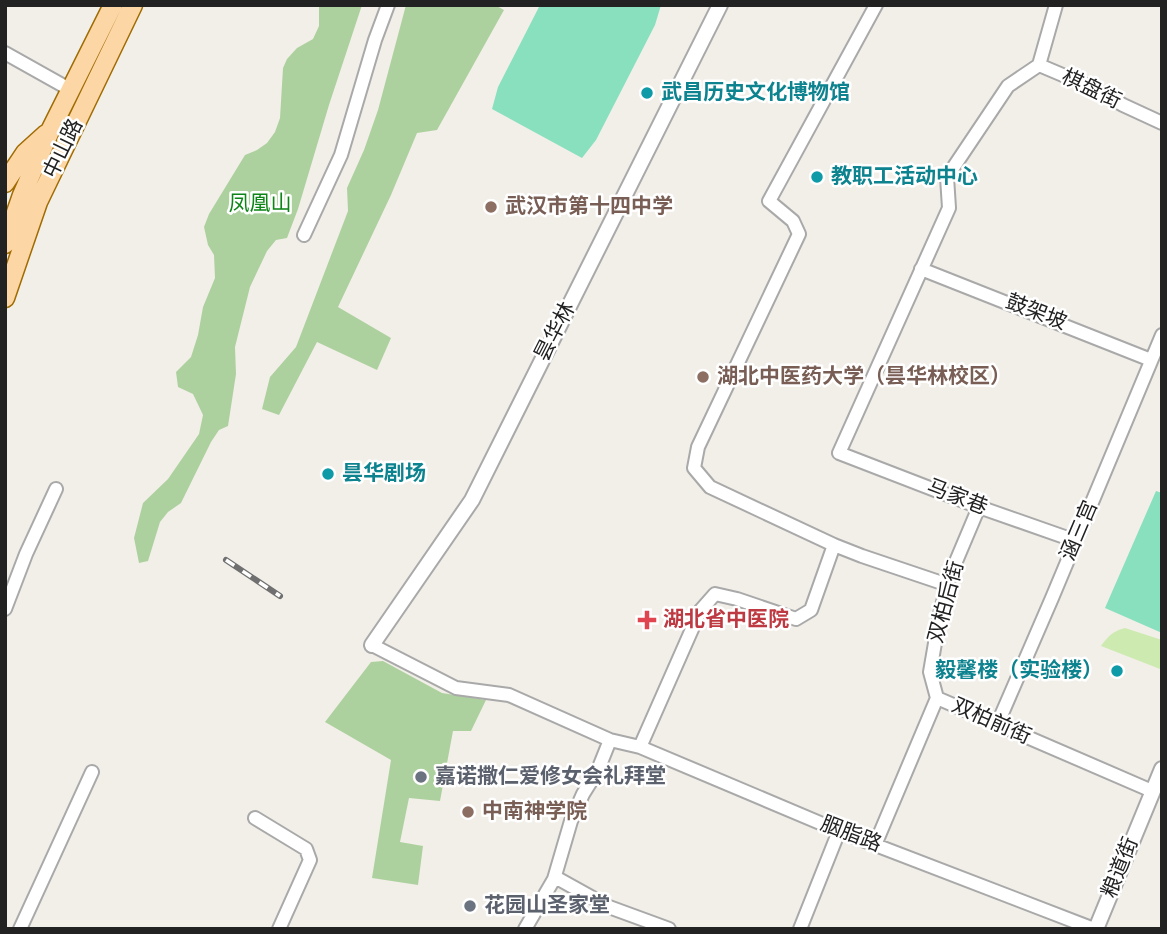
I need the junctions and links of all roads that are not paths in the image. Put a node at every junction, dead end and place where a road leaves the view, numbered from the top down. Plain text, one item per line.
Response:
1 (113, 5) edge
2 (133, 5) edge
3 (388, 5) edge
4 (720, 5) edge
5 (876, 5) edge
6 (1056, 5) edge
7 (5, 52) edge
8 (1039, 65) junction
9 (71, 90) junction
10 (1162, 123) edge
11 (51, 129) junction
12 (7, 176) edge
13 (304, 235) dead end
14 (5, 244) edge
15 (921, 269) junction
16 (5, 298) edge
17 (1162, 335) edge
18 (1151, 360) junction
19 (56, 489) dead end
20 (979, 507) junction
21 (1076, 541) junction
22 (834, 545) junction
23 (948, 586) junction
24 (5, 609) edge
25 (372, 646) joint
26 (937, 698) junction
27 (997, 725) junction
28 (610, 740) junction
29 (640, 747) junction
30 (1162, 769) edge
31 (92, 772) dead end
32 (1152, 791) junction
33 (255, 818) dead end
34 (839, 831) junction
35 (875, 845) junction
36 (555, 877) junction
37 (522, 921) edge
38 (666, 928) edge
39 (20, 929) edge
40 (279, 929) edge
41 (800, 929) edge
42 (1095, 929) edge

1 - 9 main road, 中山路
2 - 16 main road, 中山路
3 - 13 street
4 - 25 street, 昙华林
5 - 22 street
6 - 8 street, 棋盘街
7 - 9 street
8 - 10 street, 棋盘街
8 - 15 street
9 - 11 main road, 中山路
11 - 12 main road
11 - 14 main road, 中山路
15 - 18 street, 鼓架坡
15 - 20 street, 马家巷
17 - 18 street, 涵三宫
18 - 21 street, 涵三宫
19 - 24 street
20 - 21 street, 马家巷
20 - 23 street, 双柏后街
21 - 27 street, 涵三宫
22 - 23 street
22 - 29 street
23 - 26 street, 双柏后街
25 - 28 street, 胭脂路
26 - 27 street, 双柏前街
26 - 35 street, 双柏前街
27 - 32 street, 双柏前街
28 - 29 street, 胭脂路
28 - 36 street
29 - 34 street, 胭脂路
30 - 32 street, 粮道街
31 - 39 street
32 - 42 street, 粮道街
33 - 40 street
34 - 35 street, 胭脂路
34 - 41 street
35 - 42 street, 胭脂路
36 - 37 street
36 - 38 street

